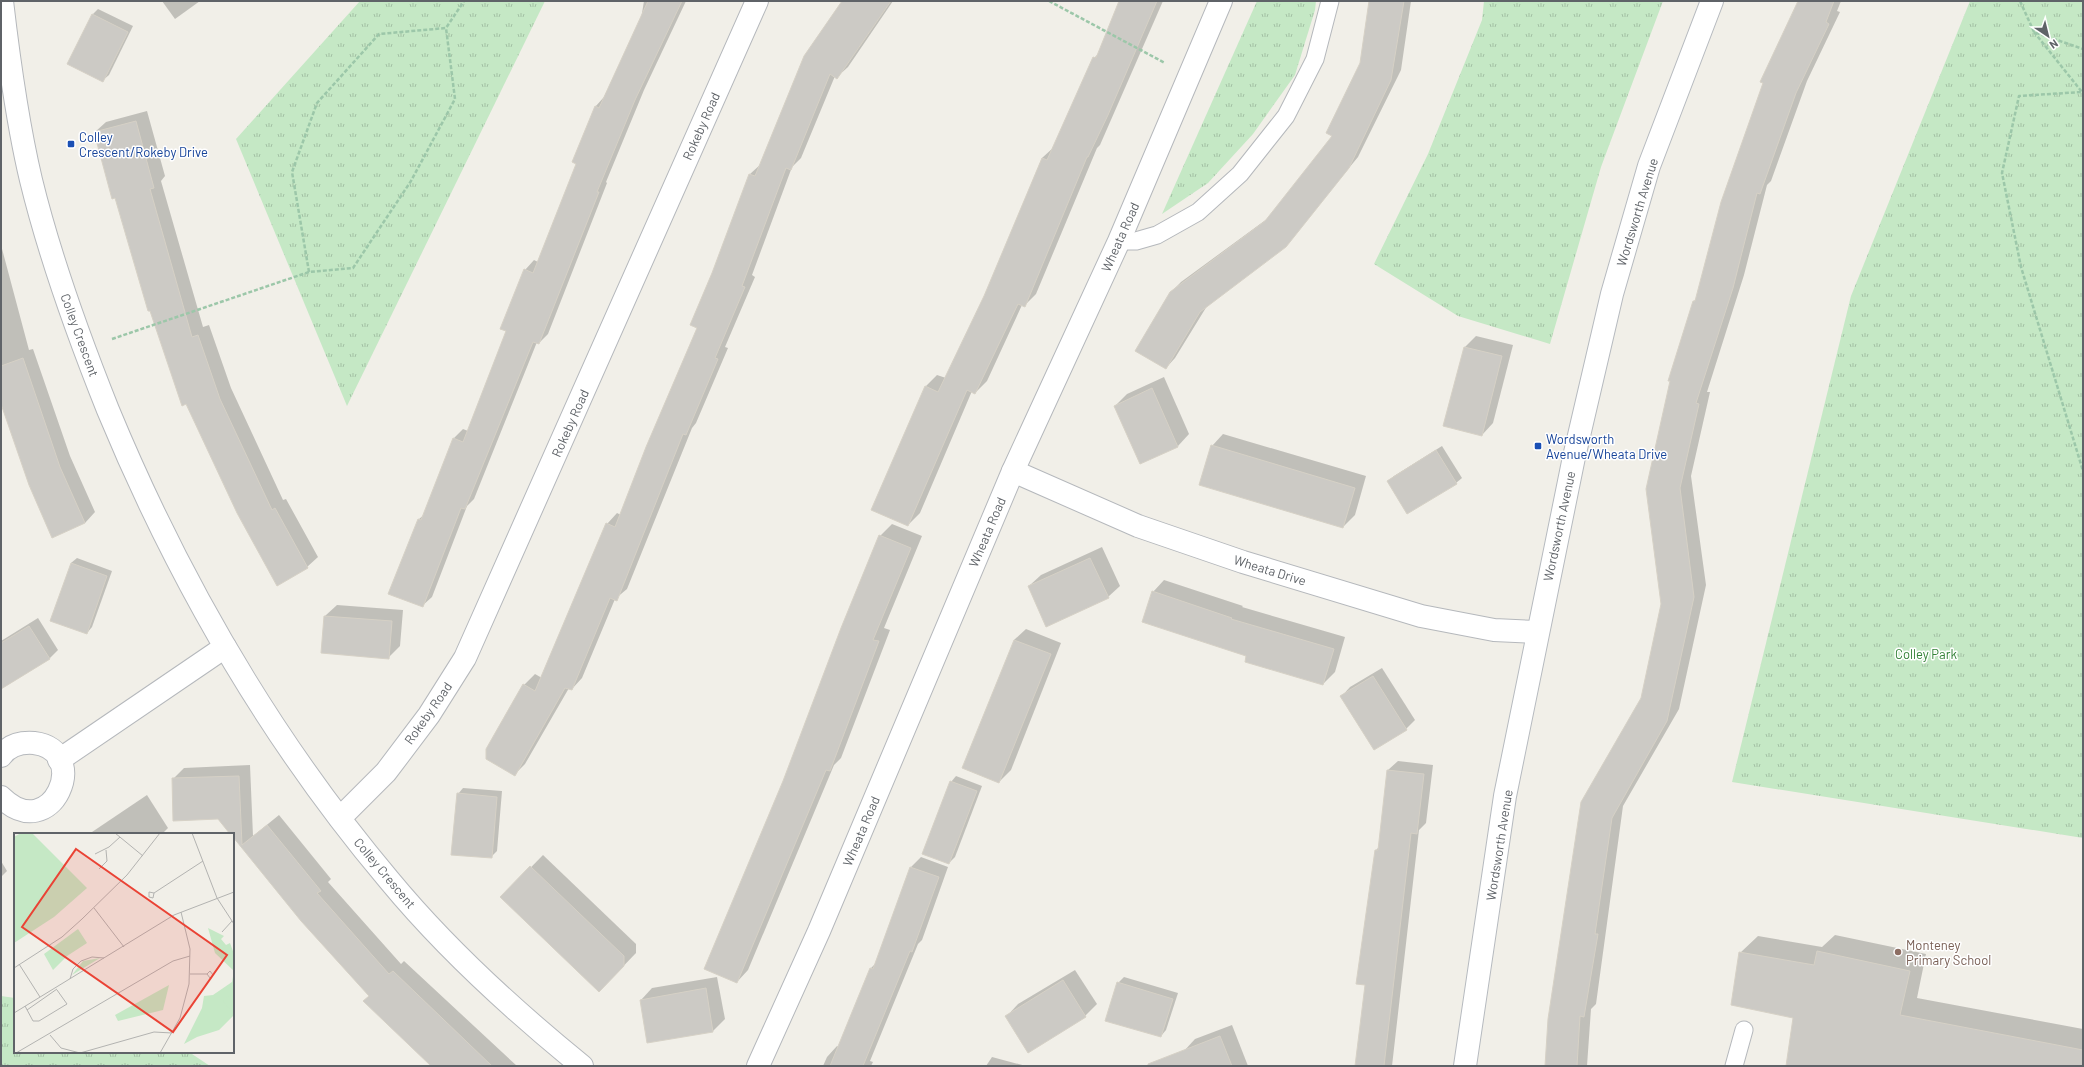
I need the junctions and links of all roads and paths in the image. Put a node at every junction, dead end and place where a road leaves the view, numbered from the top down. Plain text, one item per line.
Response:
1 (2, 1) edge
2 (464, 1) edge
3 (757, 1) edge
4 (1048, 1) edge
5 (1221, 1) edge
6 (1330, 1) edge
7 (1712, 1) edge
8 (2020, 1) edge
9 (446, 28) junction
10 (2034, 32) junction
11 (2083, 49) edge
12 (1188, 75) junction
13 (1118, 241) junction
14 (309, 272) junction
15 (83, 349) junction
16 (1013, 471) junction
17 (2083, 471) edge
18 (1537, 632) junction
19 (225, 647) junction
20 (1, 756) edge
21 (59, 760) junction
22 (1, 797) edge
23 (340, 818) junction
24 (1744, 1030) dead end
25 (582, 1066) edge
26 (758, 1066) edge
27 (1465, 1066) edge
28 (1734, 1066) edge

1 - 15 street, Colley Crescent
2 - 9 path
3 - 23 street, Rokeby Road
4 - 12 path
5 - 12 street, Wheata Road
6 - 13 lane
7 - 18 street, Wordsworth Avenue
8 - 10 path
9 - 14 path
9 - 14 path
10 - 11 path
10 - 17 path
12 - 13 street, Wheata Road
13 - 16 street, Wheata Road
14 - 15 path
15 - 19 street, Colley Crescent
16 - 18 street, Wheata Drive
16 - 26 street, Wheata Road
18 - 27 street, Wordsworth Avenue
19 - 21 street
19 - 23 street, Colley Crescent
20 - 21 street
21 - 22 street
23 - 25 street, Colley Crescent
24 - 28 lane

